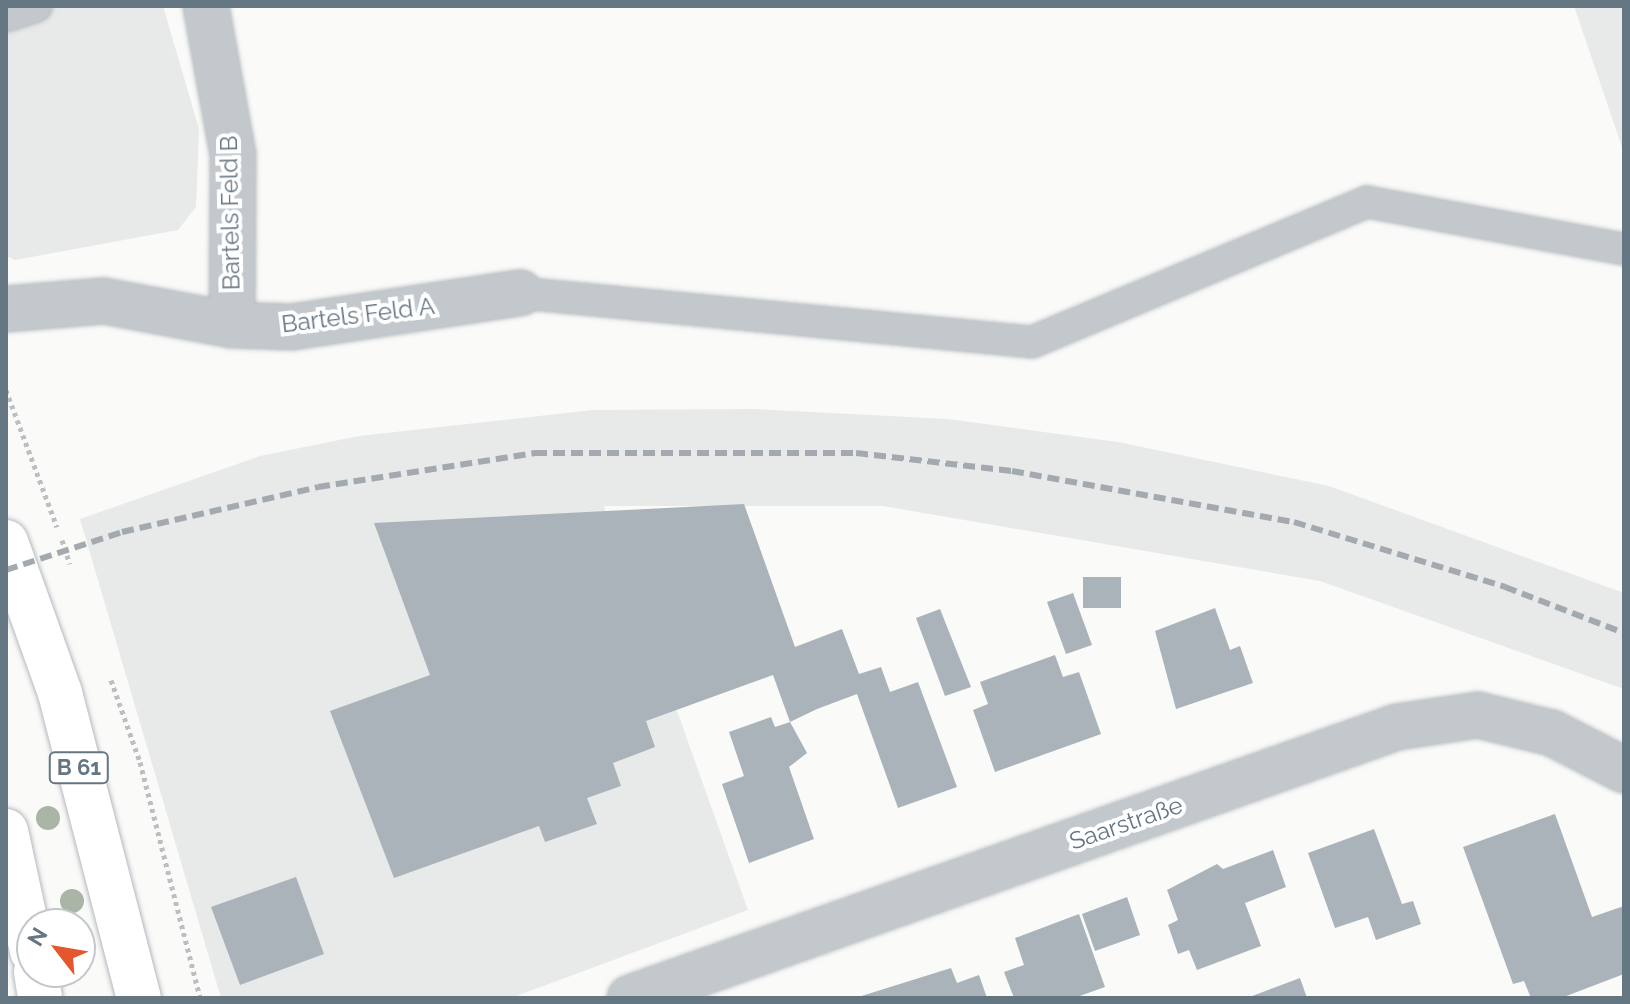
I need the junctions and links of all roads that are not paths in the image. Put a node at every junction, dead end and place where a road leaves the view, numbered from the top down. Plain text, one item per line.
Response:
1 (36, 6) edge
2 (206, 6) edge
3 (6, 16) edge
4 (1624, 249) edge
5 (520, 293) joint
6 (6, 309) edge
7 (232, 325) junction
8 (6, 542) edge
9 (1624, 770) edge
10 (6, 831) edge
11 (23, 908) edge
12 (139, 998) edge
13 (630, 998) edge

1 - 3 lane
2 - 7 street, Bartels Feld B
4 - 5 lane
5 - 7 street, Bartels Feld A
6 - 7 street, Bartels Feld A
8 - 12 main road, B 61
9 - 13 street, Saarstraße
10 - 11 main road

